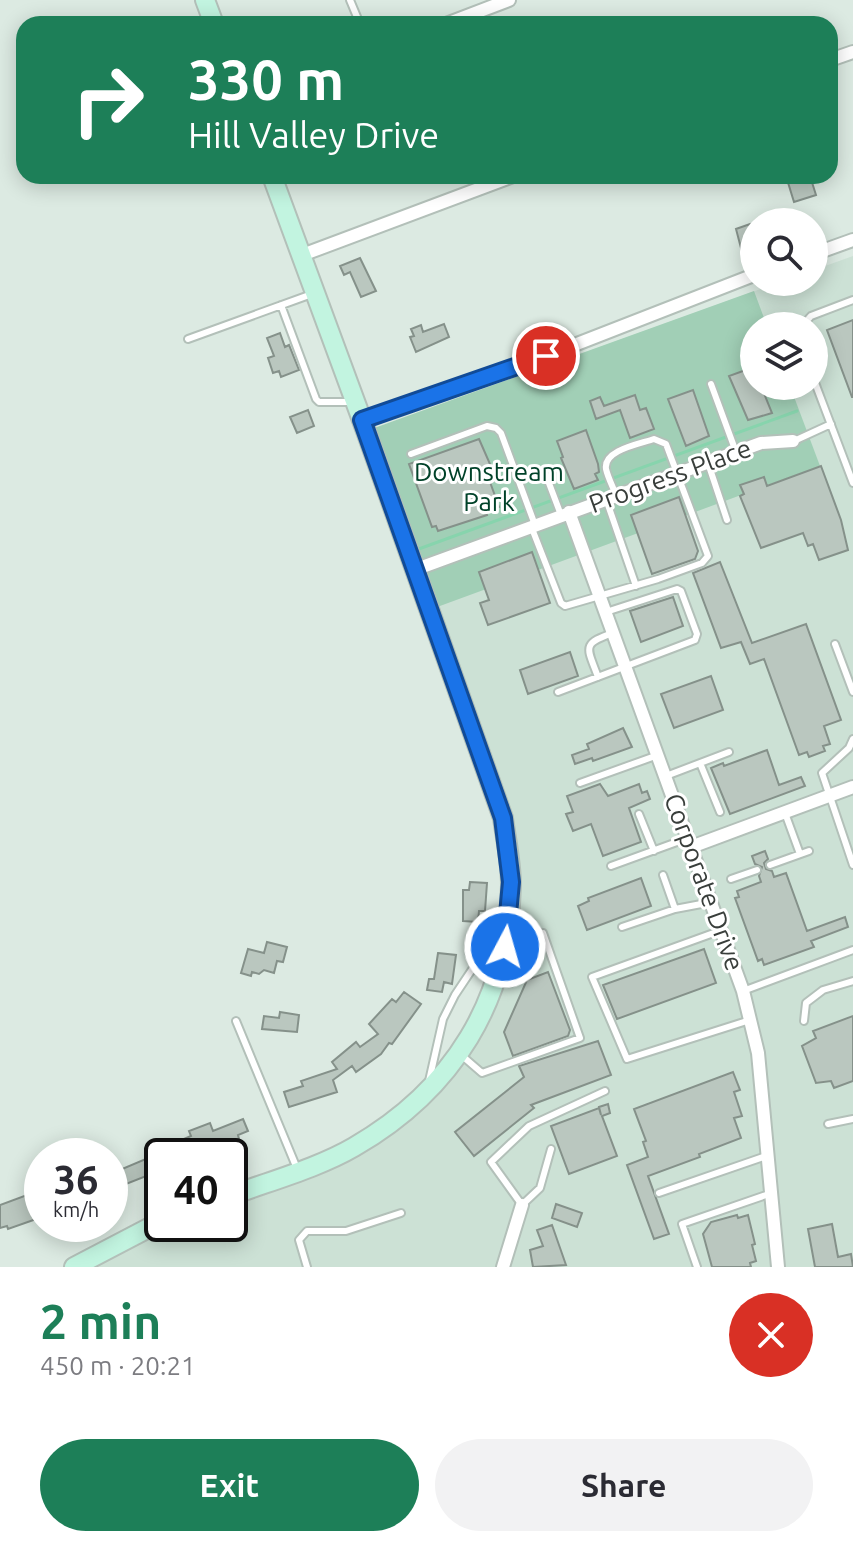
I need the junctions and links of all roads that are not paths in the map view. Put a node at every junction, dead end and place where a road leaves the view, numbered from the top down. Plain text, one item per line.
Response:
1 (509, 0) edge
2 (467, 16) edge
3 (275, 184) edge
4 (492, 184) edge
5 (853, 240) edge
6 (828, 249) edge
7 (302, 255) junction
8 (740, 280) edge
9 (316, 293) junction
10 (853, 300) edge
11 (281, 305) junction
12 (822, 312) edge
13 (188, 339) dead end
14 (711, 384) dead end
15 (822, 400) edge
16 (359, 411) junction
17 (831, 424) junction
18 (793, 441) joint
19 (736, 452) junction
20 (411, 454) dead end
21 (708, 462) junction
22 (544, 470) dead end
23 (677, 473) junction
24 (853, 483) edge
25 (611, 497) junction
26 (565, 514) junction
27 (727, 520) dead end
28 (533, 526) junction
29 (414, 570) junction
30 (636, 586) junction
31 (600, 596) junction
32 (606, 612) junction
33 (613, 633) junction
34 (835, 644) dead end
35 (626, 667) junction
36 (598, 677) junction
37 (558, 692) dead end
38 (853, 692) edge
39 (853, 739) edge
40 (729, 752) dead end
41 (658, 755) junction
42 (700, 763) junction
43 (666, 776) junction
44 (580, 783) dead end
45 (853, 787) edge
46 (830, 796) junction
47 (720, 812) dead end
48 (785, 812) junction
49 (639, 814) dead end
50 (690, 843) junction
51 (654, 851) junction
52 (809, 851) dead end
53 (800, 854) junction
54 (770, 865) dead end
55 (853, 865) edge
56 (611, 866) dead end
57 (757, 870) dead end
58 (663, 875) dead end
59 (731, 879) dead end
60 (712, 902) junction
61 (675, 909) junction
62 (622, 927) dead end
63 (722, 930) junction
64 (507, 938) junction
65 (853, 950) edge
66 (853, 981) edge
67 (743, 991) junction
68 (750, 1020) junction
69 (236, 1021) dead end
70 (804, 1021) dead end
71 (460, 1054) junction
72 (605, 1091) dead end
73 (427, 1093) junction
74 (853, 1119) edge
75 (828, 1124) dead end
76 (551, 1149) dead end
77 (769, 1155) junction
78 (298, 1171) junction
79 (248, 1189) edge
80 (659, 1193) dead end
81 (772, 1193) junction
82 (522, 1205) junction
83 (401, 1213) dead end
84 (144, 1230) edge
85 (74, 1267) edge
86 (307, 1267) edge
87 (503, 1267) edge
88 (697, 1267) edge
89 (778, 1267) edge

1 - 2 street
3 - 7 street
4 - 7 street
5 - 6 street
7 - 9 street
8 - 16 street
9 - 11 lane
9 - 16 street
10 - 12 lane
11 - 13 lane
11 - 16 lane
14 - 19 lane
15 - 17 lane
16 - 29 street
17 - 18 lane
17 - 24 lane
18 - 19 street, Progress Place
19 - 21 street, Progress Place
20 - 28 lane
21 - 23 street, Progress Place
21 - 27 lane
22 - 26 lane
23 - 25 street, Progress Place
23 - 25 lane
23 - 30 lane
25 - 26 street, Progress Place
25 - 30 lane
26 - 28 street, Progress Place
26 - 31 street, Corporate Drive
28 - 29 street, Progress Place
28 - 31 lane
29 - 64 street
30 - 31 lane
31 - 32 street, Corporate Drive
32 - 33 street, Corporate Drive
32 - 35 lane
33 - 35 street, Corporate Drive
33 - 36 lane
34 - 38 lane
35 - 36 lane
35 - 41 street, Corporate Drive
36 - 37 lane
39 - 46 lane
40 - 42 lane
41 - 43 street, Corporate Drive
41 - 44 lane
42 - 43 lane
42 - 47 lane
43 - 50 street, Corporate Drive
45 - 46 street
46 - 48 street
46 - 55 lane
48 - 50 street
48 - 53 lane
49 - 51 lane
50 - 51 lane
50 - 60 street, Corporate Drive
51 - 56 lane
52 - 53 lane
53 - 54 lane
57 - 59 lane
58 - 61 lane
60 - 61 lane
60 - 63 street, Corporate Drive
61 - 62 lane
63 - 67 street, Corporate Drive
63 - 68 lane
64 - 71 street
64 - 71 lane
64 - 73 lane
65 - 67 lane
66 - 70 lane
67 - 68 street, Corporate Drive
68 - 77 street, Corporate Drive
69 - 78 lane
71 - 73 street
72 - 82 lane
73 - 78 street
74 - 75 lane
76 - 82 lane
77 - 80 lane
77 - 81 street, Corporate Drive
78 - 79 street
81 - 88 lane
81 - 89 street, Corporate Drive
82 - 87 street
83 - 86 lane
84 - 85 street

